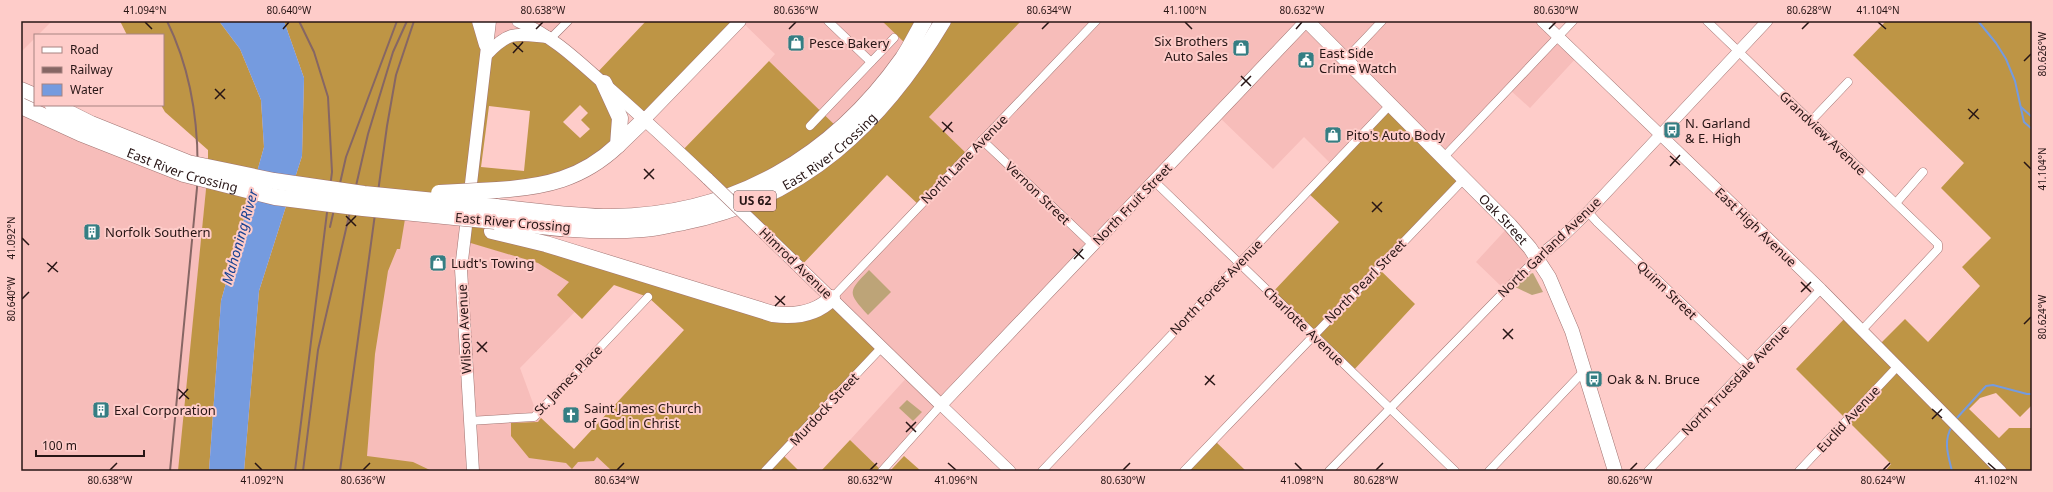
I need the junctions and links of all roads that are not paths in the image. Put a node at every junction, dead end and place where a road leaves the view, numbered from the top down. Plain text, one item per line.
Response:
1 (478, 21) edge
2 (490, 21) edge
3 (518, 21) edge
4 (568, 21) edge
5 (740, 21) edge
6 (828, 21) edge
7 (924, 21) edge
8 (943, 21) edge
9 (1096, 21) edge
10 (1306, 21) edge
11 (1382, 21) edge
12 (1542, 21) edge
13 (1573, 21) edge
14 (1706, 21) edge
15 (1767, 21) edge
16 (1558, 37) junction
17 (551, 38) junction
18 (894, 38) dead end
19 (1738, 52) junction
20 (487, 54) junction
21 (1346, 59) junction
22 (871, 62) junction
23 (1848, 82) dead end
24 (604, 83) junction
25 (21, 90) edge
26 (34, 96) edge
27 (1391, 104) junction
28 (21, 106) edge
29 (55, 106) edge
30 (645, 119) junction
31 (1812, 121) junction
32 (810, 126) dead end
33 (1660, 135) junction
34 (982, 140) junction
35 (618, 145) junction
36 (1443, 158) junction
37 (1923, 172) dead end
38 (1464, 179) junction
39 (1154, 181) junction
40 (388, 196) junction
41 (1896, 204) junction
42 (1588, 212) junction
43 (495, 219) junction
44 (1093, 245) junction
45 (1537, 258) junction
46 (1239, 263) junction
47 (1821, 289) junction
48 (648, 297) dead end
49 (832, 298) junction
50 (1862, 330) junction
51 (1313, 335) junction
52 (882, 347) junction
53 (1748, 366) junction
54 (1897, 367) junction
55 (1584, 371) junction
56 (941, 405) junction
57 (1389, 408) junction
58 (469, 421) junction
59 (472, 471) edge
60 (765, 471) edge
61 (882, 471) edge
62 (1010, 471) edge
63 (1042, 471) edge
64 (1184, 471) edge
65 (1329, 471) edge
66 (1455, 471) edge
67 (1489, 471) edge
68 (1615, 471) edge
69 (1648, 471) edge
70 (1799, 471) edge
71 (2001, 471) edge

1 - 20 main road
2 - 20 main road, Wilson Avenue
3 - 17 main road, Himrod Avenue
4 - 17 street
5 - 30 main road
6 - 22 street
7 - 43 highway, East River Crossing / US 62
8 - 43 highway, East River Crossing / US 62
9 - 34 street, North Lane Avenue
10 - 21 highway, Oak Street
10 - 39 main road, North Fruit Street
11 - 21 street
12 - 16 street, East High Avenue
13 - 16 street
14 - 19 street, Grandview Avenue
15 - 19 street, North Garland Avenue
16 - 33 street, East High Avenue
16 - 36 street
17 - 20 main road
17 - 24 main road, Himrod Avenue
18 - 22 street
19 - 31 street, Grandview Avenue
19 - 33 street, North Garland Avenue
20 - 58 main road, Wilson Avenue
21 - 27 highway, Oak Street
22 - 32 street
23 - 31 street
24 - 30 main road, Himrod Avenue
24 - 35 highway
25 - 26 highway
27 - 36 highway, Oak Street
27 - 46 street, North Forest Avenue
28 - 43 highway, East River Crossing, bridge
29 - 40 highway, East River Crossing / US 62, bridge
30 - 35 highway
30 - 49 main road, Himrod Avenue, bridge
31 - 41 street, Grandview Avenue
33 - 42 street, North Garland Avenue
33 - 47 street, East High Avenue
34 - 44 street, Vernon Street
34 - 49 street, North Lane Avenue
35 - 40 highway, bridge
36 - 38 highway, Oak Street
37 - 41 street
38 - 45 highway, Oak Street
38 - 51 street, North Pearl Street
39 - 44 main road, North Fruit Street
39 - 46 street, Charlotte Avenue
40 - 43 highway, East River Crossing / US 62, bridge
41 - 50 street, Grandview Avenue
42 - 45 street, North Garland Avenue
42 - 53 street, Quinn Street
43 - 49 highway
44 - 56 main road, North Fruit Street
45 - 55 highway, Oak Street
45 - 57 street, North Garland Avenue
46 - 51 street, Charlotte Avenue
46 - 63 street, North Forest Avenue
47 - 50 street, East High Avenue
47 - 53 street, North Truesdale Avenue
48 - 58 street, St. James Place
49 - 52 main road, Himrod Avenue
50 - 54 street, East High Avenue
51 - 57 street, Charlotte Avenue
51 - 64 street, North Pearl Street
52 - 56 main road, Himrod Avenue
52 - 60 street, Murdock Street
53 - 69 street, North Truesdale Avenue
54 - 70 street, Euclid Avenue
54 - 71 street, East High Avenue
55 - 67 street
55 - 68 highway, Oak Street
56 - 61 street
56 - 62 street, Himrod Avenue
57 - 65 street, North Garland Avenue
57 - 66 street, Charlotte Avenue
58 - 59 main road, Wilson Avenue

